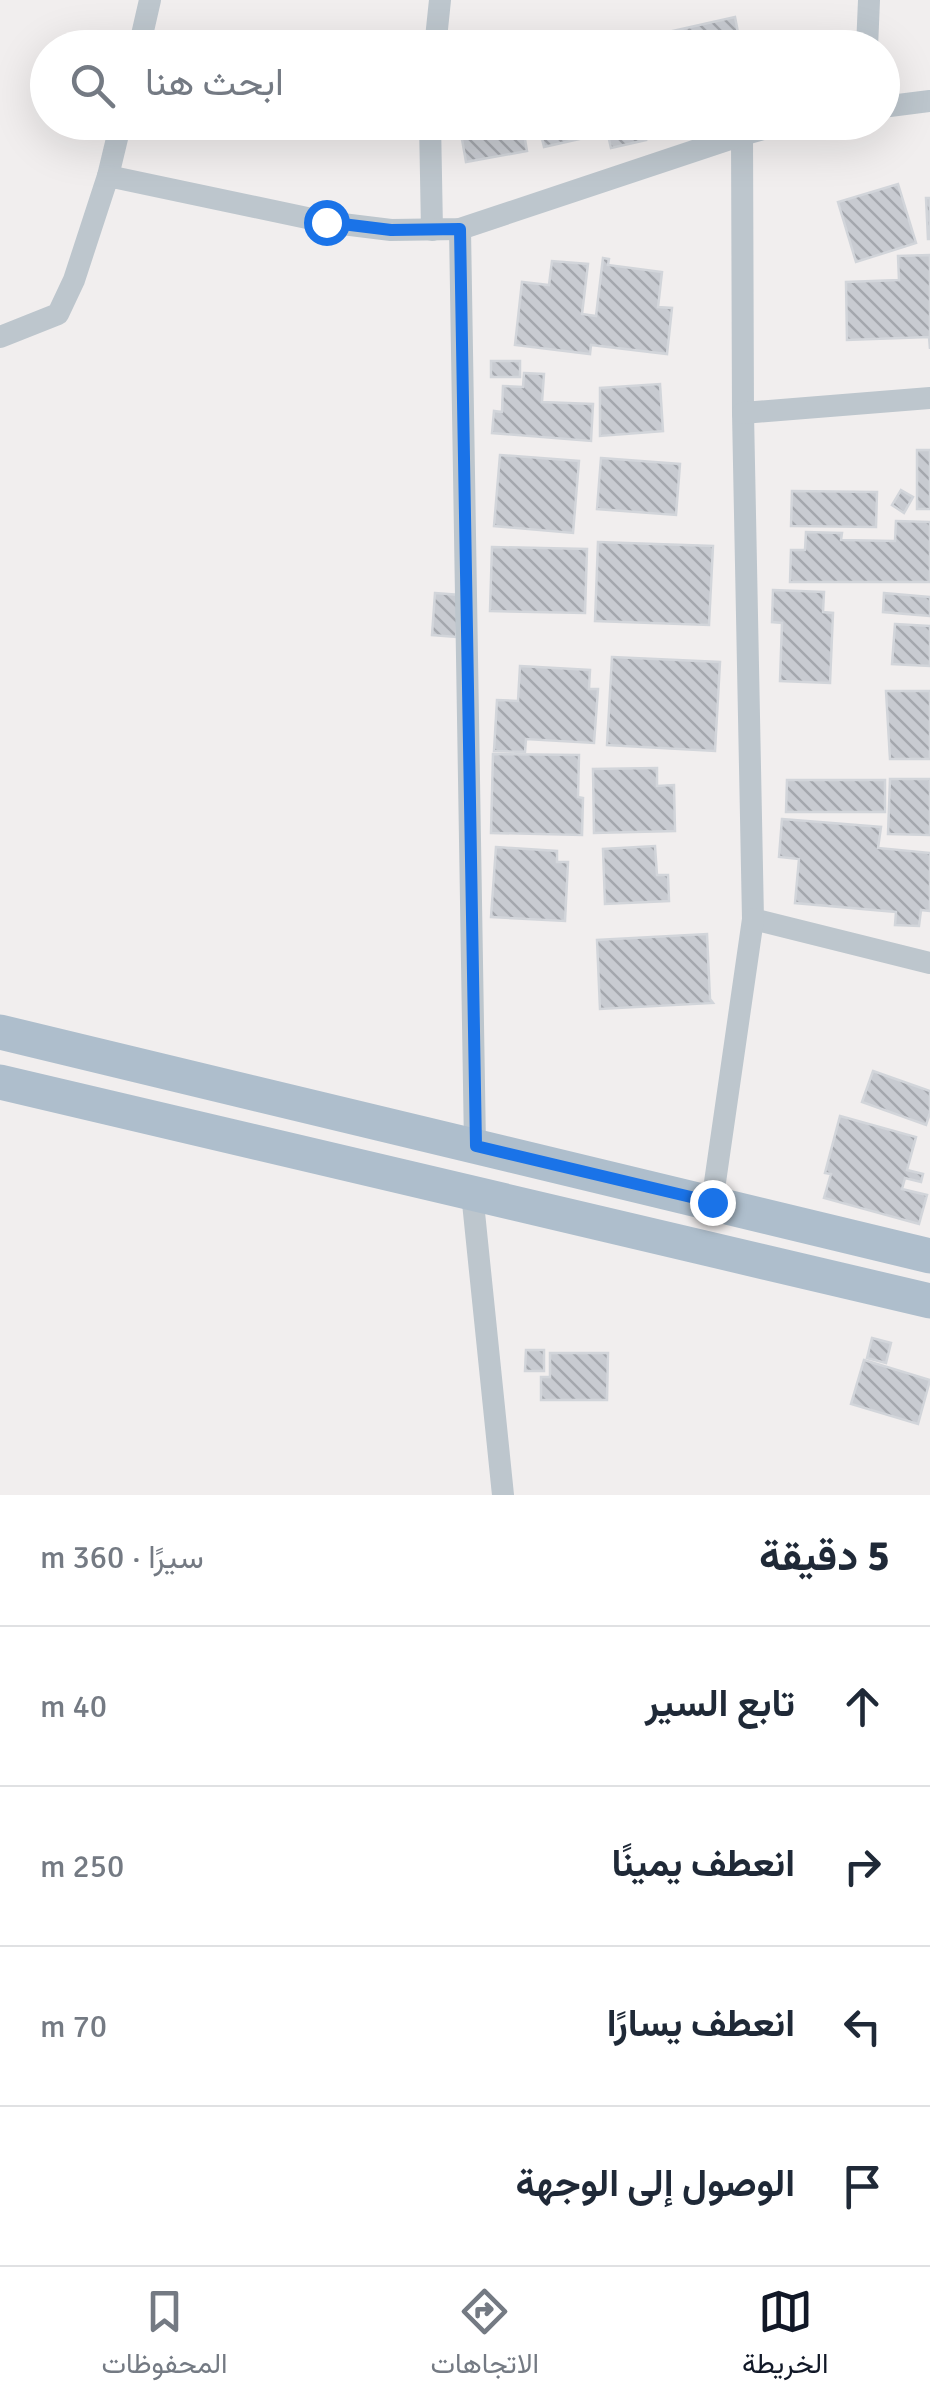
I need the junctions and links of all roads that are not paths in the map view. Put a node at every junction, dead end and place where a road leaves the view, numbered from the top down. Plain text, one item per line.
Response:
1 (150, 0) edge
2 (440, 0) edge
3 (870, 0) edge
4 (143, 30) edge
5 (437, 30) edge
6 (868, 30) edge
7 (930, 100) edge
8 (900, 104) edge
9 (117, 140) edge
10 (430, 140) edge
11 (724, 140) edge
12 (742, 140) edge
13 (108, 176) junction
14 (460, 229) junction
15 (432, 230) junction
16 (0, 337) edge
17 (930, 398) edge
18 (743, 413) junction
19 (753, 919) junction
20 (930, 963) edge
21 (0, 1032) edge
22 (0, 1082) edge
23 (476, 1146) junction
24 (472, 1194) junction
25 (712, 1202) junction
26 (930, 1256) edge
27 (930, 1301) edge
28 (503, 1495) edge

1 - 4 street
2 - 5 street
3 - 6 street
7 - 8 street
9 - 13 street
10 - 15 street
11 - 14 street
12 - 18 street
13 - 15 street
13 - 16 street
14 - 15 street
14 - 23 street
17 - 18 street
18 - 19 street
19 - 20 street
19 - 25 street
21 - 23 main road
22 - 24 main road
23 - 25 main road
24 - 27 main road
24 - 28 street
25 - 26 main road

